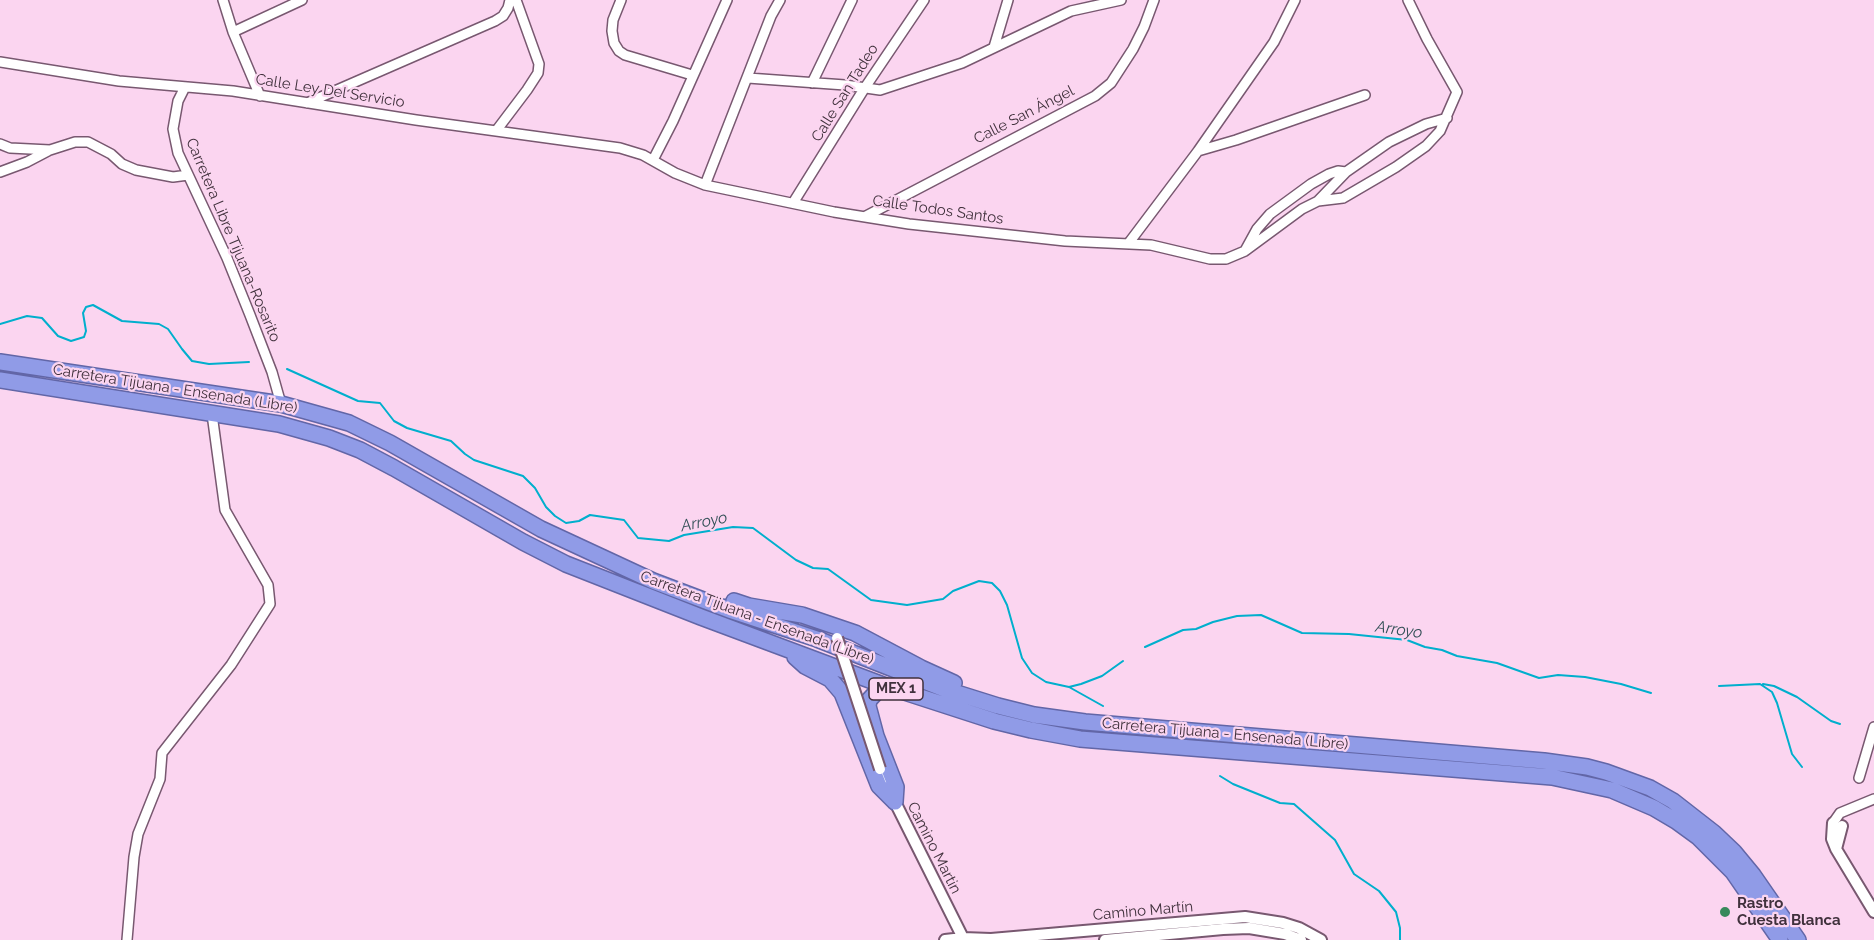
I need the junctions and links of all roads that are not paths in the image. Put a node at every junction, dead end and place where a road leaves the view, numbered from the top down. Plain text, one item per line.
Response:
1 (223, 0) edge
2 (302, 0) edge
3 (510, 0) edge
4 (516, 0) edge
5 (621, 0) edge
6 (727, 0) edge
7 (780, 0) edge
8 (852, 0) edge
9 (924, 0) edge
10 (1008, 0) edge
11 (1075, 0) edge
12 (1121, 0) edge
13 (1295, 0) edge
14 (1408, 0) edge
15 (1150, 1) edge
16 (1071, 11) junction
17 (232, 32) junction
18 (994, 47) junction
19 (0, 62) edge
20 (692, 75) junction
21 (748, 78) junction
22 (812, 83) junction
23 (185, 87) junction
24 (864, 89) junction
25 (1365, 95) dead end
26 (260, 96) junction
27 (307, 103) junction
28 (1447, 118) junction
29 (496, 131) junction
30 (0, 144) edge
31 (50, 150) junction
32 (1198, 151) junction
33 (653, 160) junction
34 (0, 172) edge
35 (1347, 172) junction
36 (188, 175) junction
37 (705, 185) junction
38 (1318, 201) junction
39 (794, 203) junction
40 (866, 216) junction
41 (1128, 244) junction
42 (1245, 251) junction
43 (0, 362) edge
44 (0, 380) edge
45 (280, 404) junction
46 (212, 414) junction
47 (653, 581) junction
48 (836, 632) junction
49 (789, 650) junction
50 (883, 685) junction
51 (998, 706) junction
52 (1874, 727) edge
53 (1859, 778) dead end
54 (1874, 799) edge
55 (895, 802) junction
56 (1837, 825) joint
57 (1874, 912) edge
58 (963, 939) edge
59 (128, 940) edge
60 (945, 940) edge
61 (981, 940) edge
62 (992, 940) edge
63 (1105, 940) edge
64 (1300, 940) edge
65 (1321, 940) edge
66 (1780, 940) edge
67 (1798, 940) edge

1 - 17 street
2 - 17 street
3 - 27 street
4 - 29 street
5 - 20 street
6 - 20 street
7 - 21 street
8 - 22 street
9 - 24 street, Calle San Tadeo
10 - 18 street
11 - 16 street
12 - 16 street
13 - 32 street
14 - 28 street
15 - 40 street, Calle San Ángel
16 - 18 street
17 - 26 street
18 - 24 street
19 - 23 street, Calle Ley Del Servicio
20 - 33 street
21 - 22 street
21 - 37 street
22 - 24 street
23 - 26 street, Calle Ley Del Servicio
23 - 36 street, Carretera Libre Tijuana-Rosarito
24 - 39 street, Calle San Tadeo
25 - 32 street
26 - 27 street, Calle Ley Del Servicio
27 - 29 street, Calle Ley Del Servicio
28 - 35 street
28 - 38 street
29 - 33 street, Calle Ley Del Servicio
30 - 31 street
31 - 34 street
31 - 36 street
32 - 41 street
33 - 37 street, Calle Todos Santos
35 - 38 street
35 - 42 street
36 - 45 street, Carretera Libre Tijuana-Rosarito
37 - 39 street, Calle Todos Santos
38 - 42 street
39 - 40 street, Calle Todos Santos
40 - 41 street, Calle Todos Santos
41 - 42 street, Calle Todos Santos
43 - 45 highway, Carretera Tijuana - Ensenada (Libre) / MEX 1
44 - 46 highway, Carretera Tijuana - Ensenada (Libre) / MEX 1
45 - 47 highway, Carretera Tijuana - Ensenada (Libre) / MEX 1
46 - 49 highway, Carretera Tijuana - Ensenada (Libre) / MEX 1
46 - 59 street
47 - 48 highway
47 - 51 highway, Carretera Tijuana - Ensenada (Libre) / MEX 1
48 - 51 highway
48 - 55 street, Camino Martin, bridge
49 - 50 highway, Carretera Tijuana - Ensenada (Libre) / MEX 1
49 - 55 highway
50 - 55 highway
50 - 66 highway, Carretera Tijuana - Ensenada (Libre) / MEX 1
51 - 67 highway, Carretera Tijuana - Ensenada (Libre) / MEX 1
52 - 53 street
54 - 56 street
55 - 58 street, Camino Martin
56 - 57 street
58 - 60 street, Camino Martín
58 - 61 street, Camino Martín
61 - 62 street, Camino Martín
62 - 65 street, Camino Martín
63 - 64 street, Camino Martín

